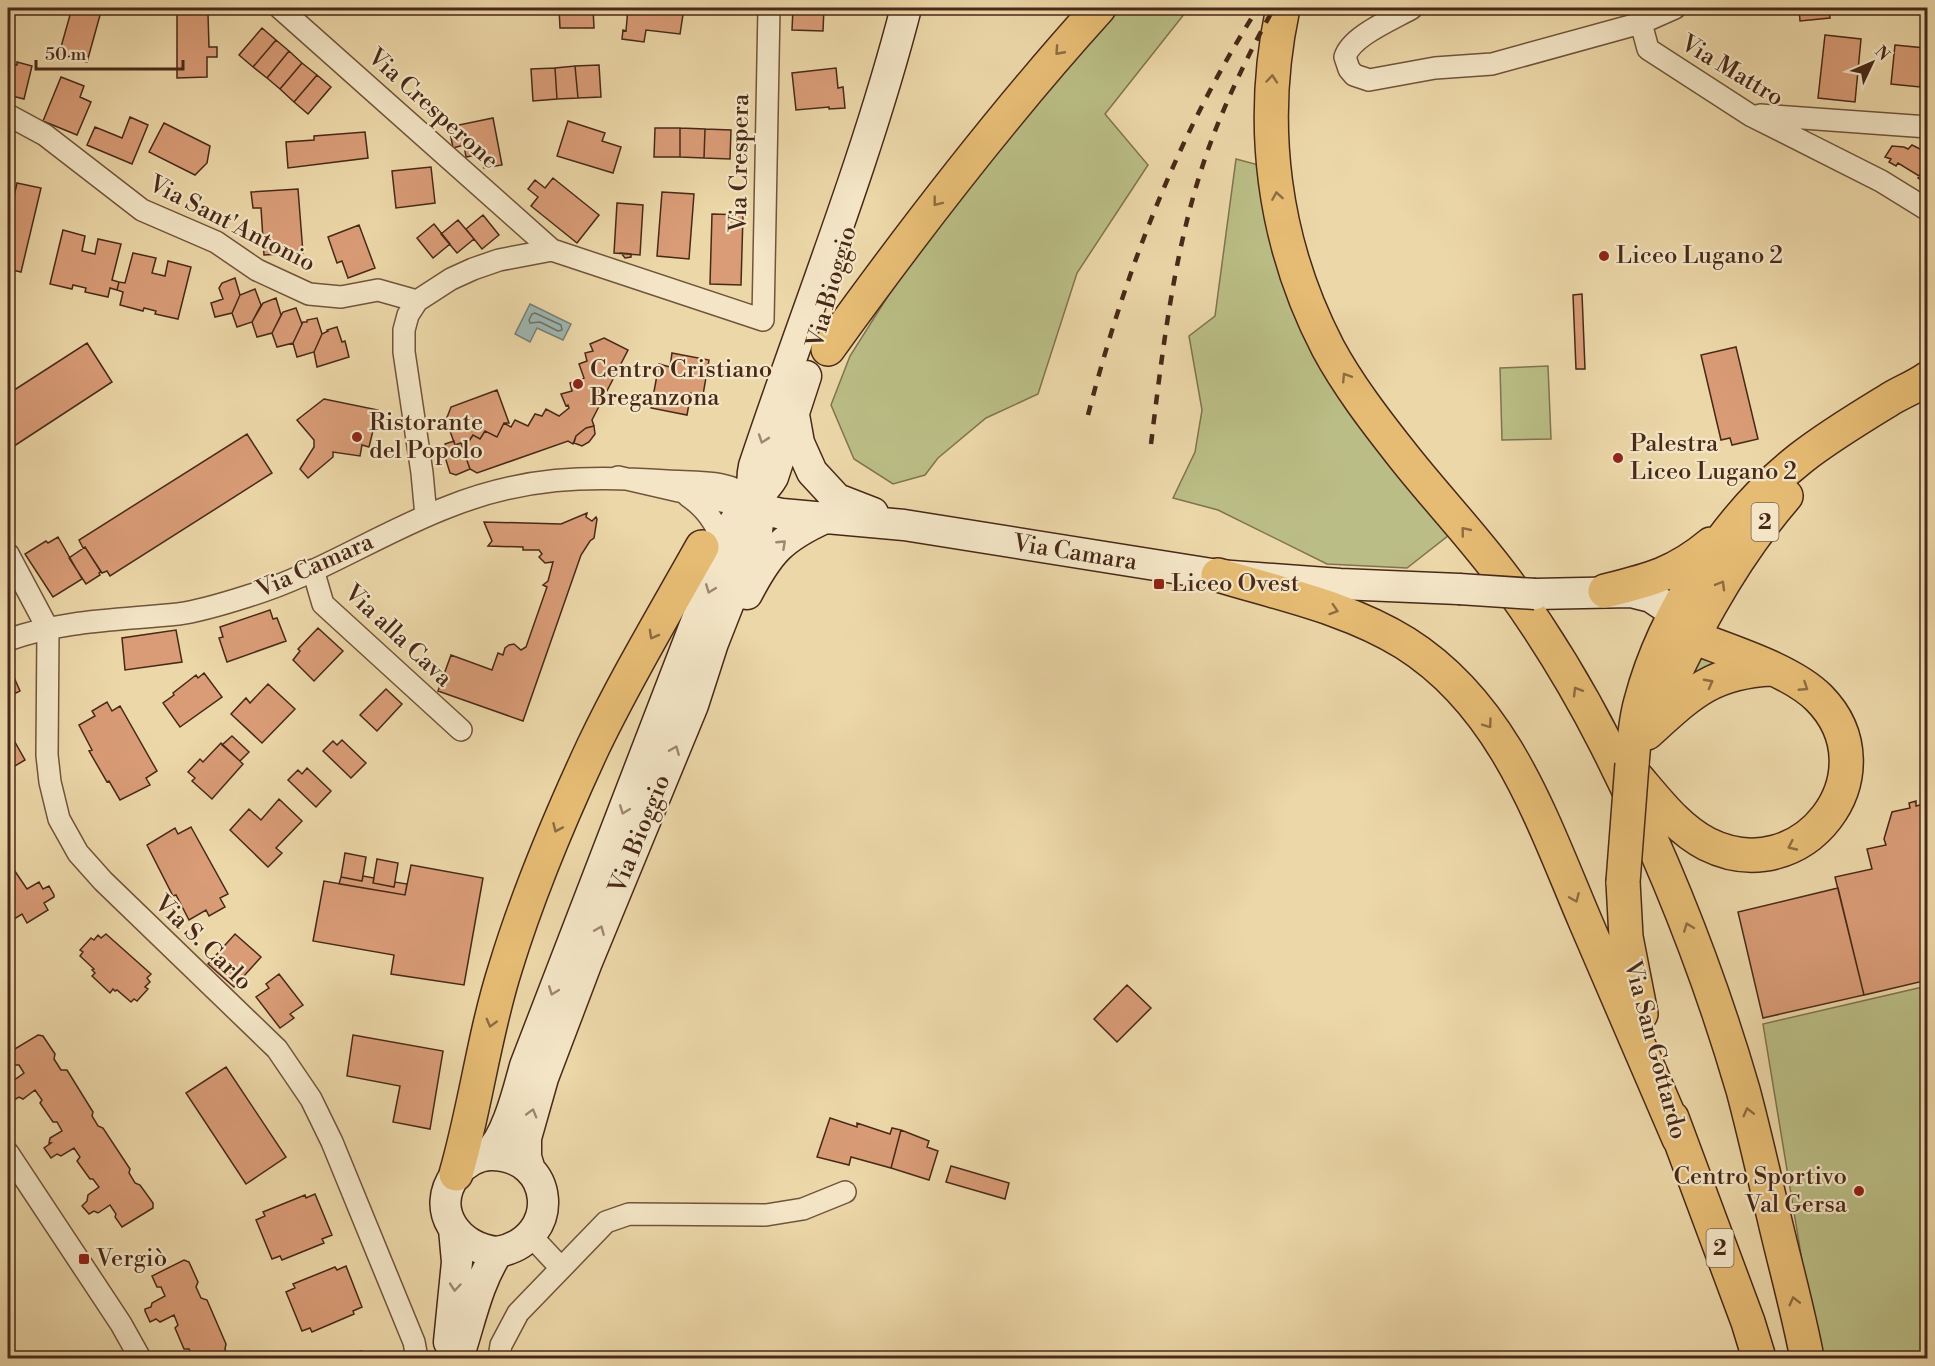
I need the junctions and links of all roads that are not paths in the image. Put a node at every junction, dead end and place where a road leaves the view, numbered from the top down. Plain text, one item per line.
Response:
1 (280, 8) edge
2 (769, 8) edge
3 (906, 8) edge
4 (1099, 8) edge
5 (1283, 8) edge
6 (1412, 8) edge
7 (1675, 8) edge
8 (1641, 23) junction
9 (890, 66) junction
10 (1750, 114) junction
11 (8, 115) edge
12 (1928, 127) edge
13 (1928, 210) edge
14 (552, 250) junction
15 (417, 301) junction
16 (763, 320) joint
17 (828, 349) dead end
18 (1926, 379) edge
19 (794, 415) junction
20 (1856, 421) junction
21 (618, 477) junction
22 (686, 494) junction
23 (753, 500) junction
24 (426, 516) junction
25 (825, 518) junction
26 (1739, 518) junction
27 (904, 525) junction
28 (713, 550) junction
29 (8, 554) edge
30 (313, 570) junction
31 (1218, 574) junction
32 (1605, 591) junction
33 (1535, 594) junction
34 (1679, 625) junction
35 (48, 629) junction
36 (8, 639) edge
37 (1771, 669) junction
38 (693, 705) junction
39 (461, 730) dead end
40 (1647, 733) junction
41 (1605, 742) junction
42 (1632, 764) junction
43 (1679, 1139) junction
44 (8, 1153) edge
45 (487, 1155) junction
46 (530, 1170) junction
47 (456, 1174) junction
48 (845, 1192) dead end
49 (454, 1229) junction
50 (531, 1236) junction
51 (498, 1252) junction
52 (561, 1268) junction
53 (140, 1359) edge
54 (417, 1359) edge
55 (447, 1359) edge
56 (458, 1359) edge
57 (499, 1359) edge
58 (1759, 1359) edge
59 (1807, 1359) edge

1 - 14 street, Via Cresperone
2 - 16 street, Via Crespera
3 - 9 main road, Via Bioggio
4 -> 17 main road
41 -> 5 main road
6 - 8 street
7 - 8 street
8 - 10 street, Via Mattro
9 - 19 main road, Via Bioggio
9 -> 23 main road, Via Bioggio
10 - 12 street
10 - 13 street, Via Mattro
11 - 15 street, Via Sant'Antonio
14 - 15 street, Via Cresperone
14 - 16 street, Via Cresperone
15 - 24 street
18 - 20 main road, Via San Gottardo / 2
19 - 23 main road, Via Bioggio
19 - 27 main road
20 - 26 main road, Via San Gottardo / 2
34 -> 20 main road, Via San Gottardo / 2
21 - 22 street, Via Camara
21 - 23 street, Via Camara
21 - 24 street, Via Camara
22 - 23 street, Via Camara
22 - 28 street
23 - 25 main road, Via Camara
23 - 27 main road, Via Camara
23 - 28 main road, Via Bioggio
23 - 38 main road, Via Bioggio
24 - 30 street, Via Camara
25 - 27 main road, Via Camara
38 -> 25 main road
26 - 32 main road
26 - 34 main road, Via San Gottardo / 2
27 - 31 main road, Via Camara
28 -> 45 main road, Via Bioggio
28 -> 47 main road
29 - 35 street, Via S. Carlo
30 - 35 street, Via Camara
30 - 39 street, Via alla Cava
31 - 33 main road, Via Camara, bridge
31 -> 43 main road
32 - 33 main road, Via Camara
32 - 34 main road, Via Camara
33 - 34 main road, Via Camara
34 - 37 main road
34 - 40 main road, Via San Gottardo / 2
34 - 42 main road, Via San Gottardo / 2
35 - 36 street, Via Camara
35 - 54 street, Via S. Carlo
40 -> 37 main road
37 -> 41 main road
46 -> 38 main road, Via Bioggio
40 - 42 main road, Via San Gottardo / 2
59 -> 41 main road
42 - 43 main road, Via San Gottardo / 2, bridge
43 - 58 main road, Via San Gottardo / 2
44 - 53 street
45 - 46 main road
45 - 47 main road, Via Bioggio
46 - 50 main road, Via Bioggio
47 - 49 main road
48 - 52 street
49 - 51 main road
49 -> 55 main road
50 - 51 main road
50 - 52 street
51 - 56 main road
52 - 57 street

